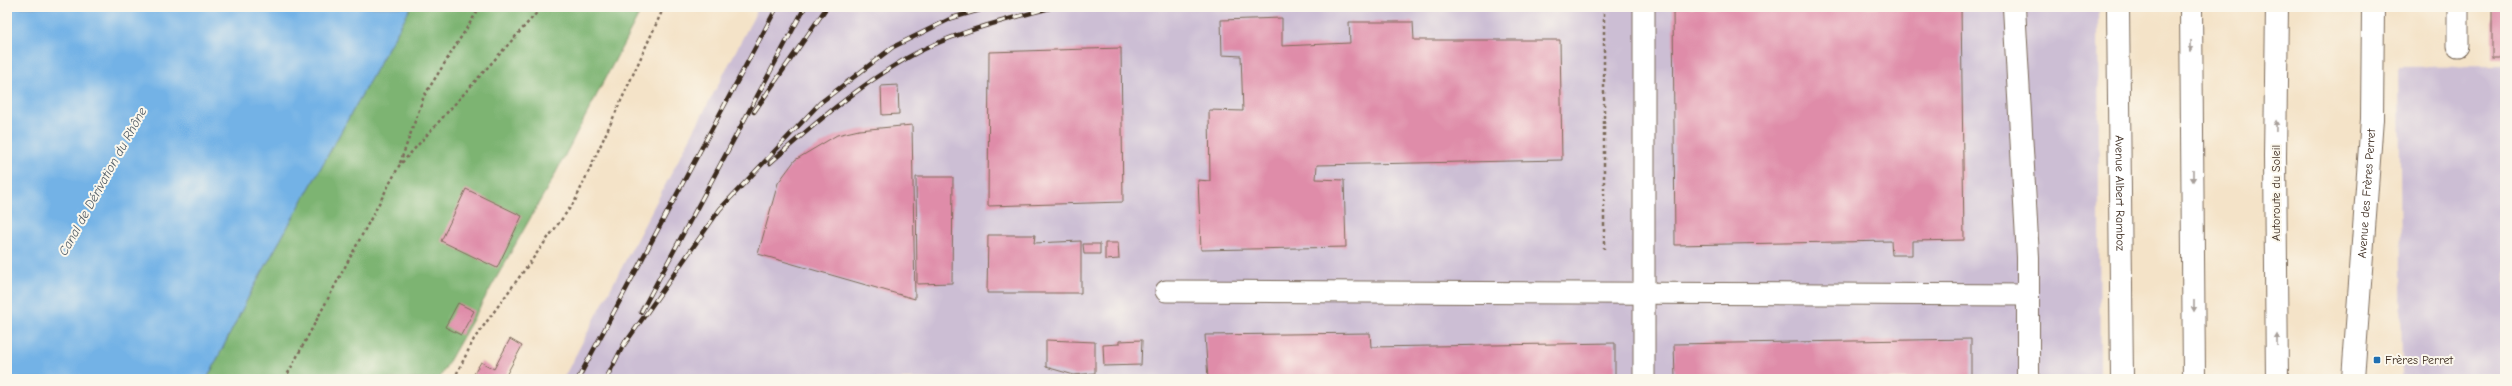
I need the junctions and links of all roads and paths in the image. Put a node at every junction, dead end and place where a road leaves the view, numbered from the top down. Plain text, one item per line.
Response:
1 (480, 7) edge
2 (542, 7) edge
3 (664, 7) edge
4 (1604, 7) edge
5 (1644, 7) edge
6 (2014, 7) edge
7 (2118, 7) edge
8 (2191, 7) edge
9 (2277, 7) edge
10 (2373, 7) edge
11 (2458, 7) edge
12 (2458, 46) dead end
13 (399, 166) junction
14 (1604, 249) dead end
15 (1166, 291) dead end
16 (1644, 291) junction
17 (2028, 294) junction
18 (285, 379) edge
19 (454, 379) edge
20 (1644, 379) edge
21 (2028, 379) edge
22 (2122, 379) edge
23 (2194, 379) edge
24 (2277, 379) edge
25 (2352, 379) edge

1 - 13 path
2 - 13 path
3 - 19 path
4 - 14 path
5 - 16 lane
6 - 17 main road
7 - 22 main road, Avenue Albert Ramboz
8 -> 23 main road
24 -> 9 main road, Autoroute du Soleil
10 - 25 main road, Avenue des Frères Perret
11 - 12 lane
13 - 18 path
15 - 16 lane
16 - 17 lane
16 - 20 lane
17 - 21 main road

